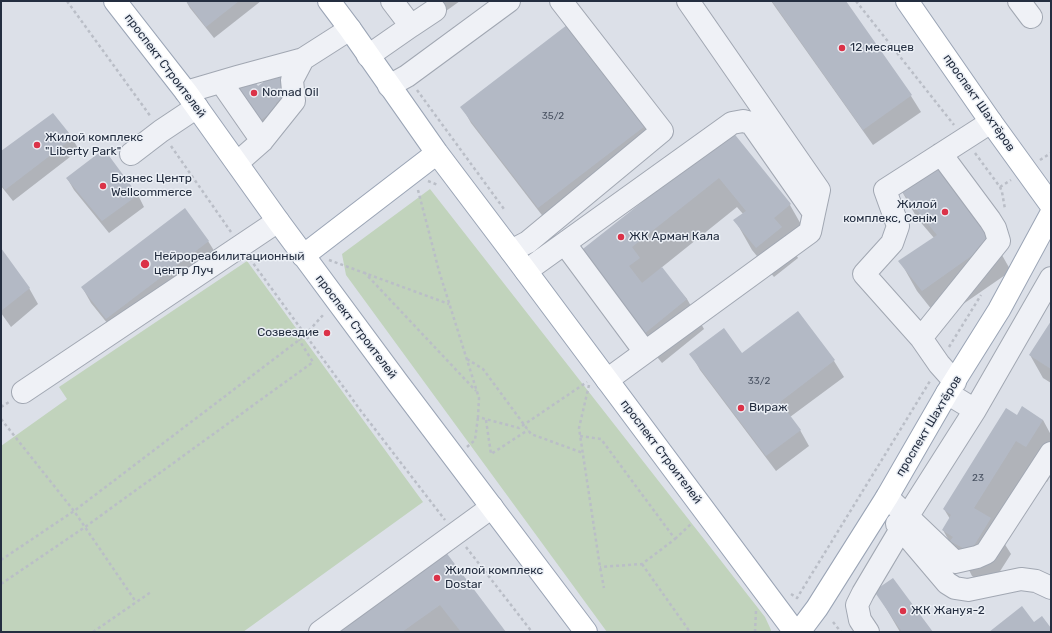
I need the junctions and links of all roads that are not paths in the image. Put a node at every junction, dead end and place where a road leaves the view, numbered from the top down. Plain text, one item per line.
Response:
1 (116, 1) edge
2 (329, 1) edge
3 (392, 1) edge
4 (509, 1) edge
5 (561, 1) edge
6 (688, 1) edge
7 (907, 1) edge
8 (435, 10) dead end
9 (411, 26) junction
10 (350, 29) junction
11 (368, 56) junction
12 (303, 59) junction
13 (221, 82) junction
14 (390, 86) junction
15 (192, 99) junction
16 (991, 122) junction
17 (262, 141) junction
18 (437, 153) junction
19 (131, 154) dead end
20 (941, 154) junction
21 (237, 163) junction
22 (1051, 205) edge
23 (814, 212) junction
24 (1051, 214) edge
25 (278, 221) junction
26 (565, 244) junction
27 (511, 251) junction
28 (303, 256) junction
29 (526, 271) junction
30 (1051, 278) edge
31 (921, 338) junction
32 (645, 352) junction
33 (607, 380) junction
34 (951, 388) junction
35 (23, 392) dead end
36 (974, 410) junction
37 (1051, 453) edge
38 (884, 502) junction
39 (492, 507) junction
40 (904, 523) junction
41 (1051, 588) edge
42 (320, 632) edge
43 (586, 632) edge
44 (795, 632) edge
45 (799, 632) edge
46 (868, 632) edge

1 - 15 main road, проспект Строителей
2 - 10 main road, проспект Строителей
3 - 9 lane
4 - 14 lane
5 - 27 lane
6 - 23 lane
7 - 16 main road, проспект Шахтёров
8 - 9 lane
9 - 11 lane
10 - 11 main road, проспект Строителей
10 - 12 lane
11 - 14 main road, проспект Строителей
12 - 13 lane
12 - 17 lane
13 - 15 lane
13 - 17 lane
14 - 18 main road, проспект Строителей
15 - 19 lane
15 - 21 main road, проспект Строителей
16 - 20 lane
16 - 22 main road, проспект Шахтёров
17 - 21 lane
18 - 27 main road, проспект Строителей
18 - 28 main road
20 - 31 lane
20 - 31 lane
21 - 25 main road, проспект Строителей
23 - 26 lane
23 - 32 lane
24 - 34 main road, проспект Шахтёров
25 - 28 main road, проспект Строителей
25 - 35 lane
26 - 29 lane
26 - 32 lane
27 - 29 main road, проспект Строителей
28 - 39 main road, проспект Строителей
29 - 33 main road, проспект Строителей
30 - 36 lane
31 - 34 lane
32 - 33 lane
33 - 44 main road, проспект Строителей
34 - 36 lane
34 - 38 main road, проспект Шахтёров
36 - 40 lane
37 - 40 lane
38 - 40 lane
38 - 45 main road, проспект Шахтёров
39 - 42 lane
39 - 43 main road, проспект Строителей
40 - 41 lane
40 - 46 lane

